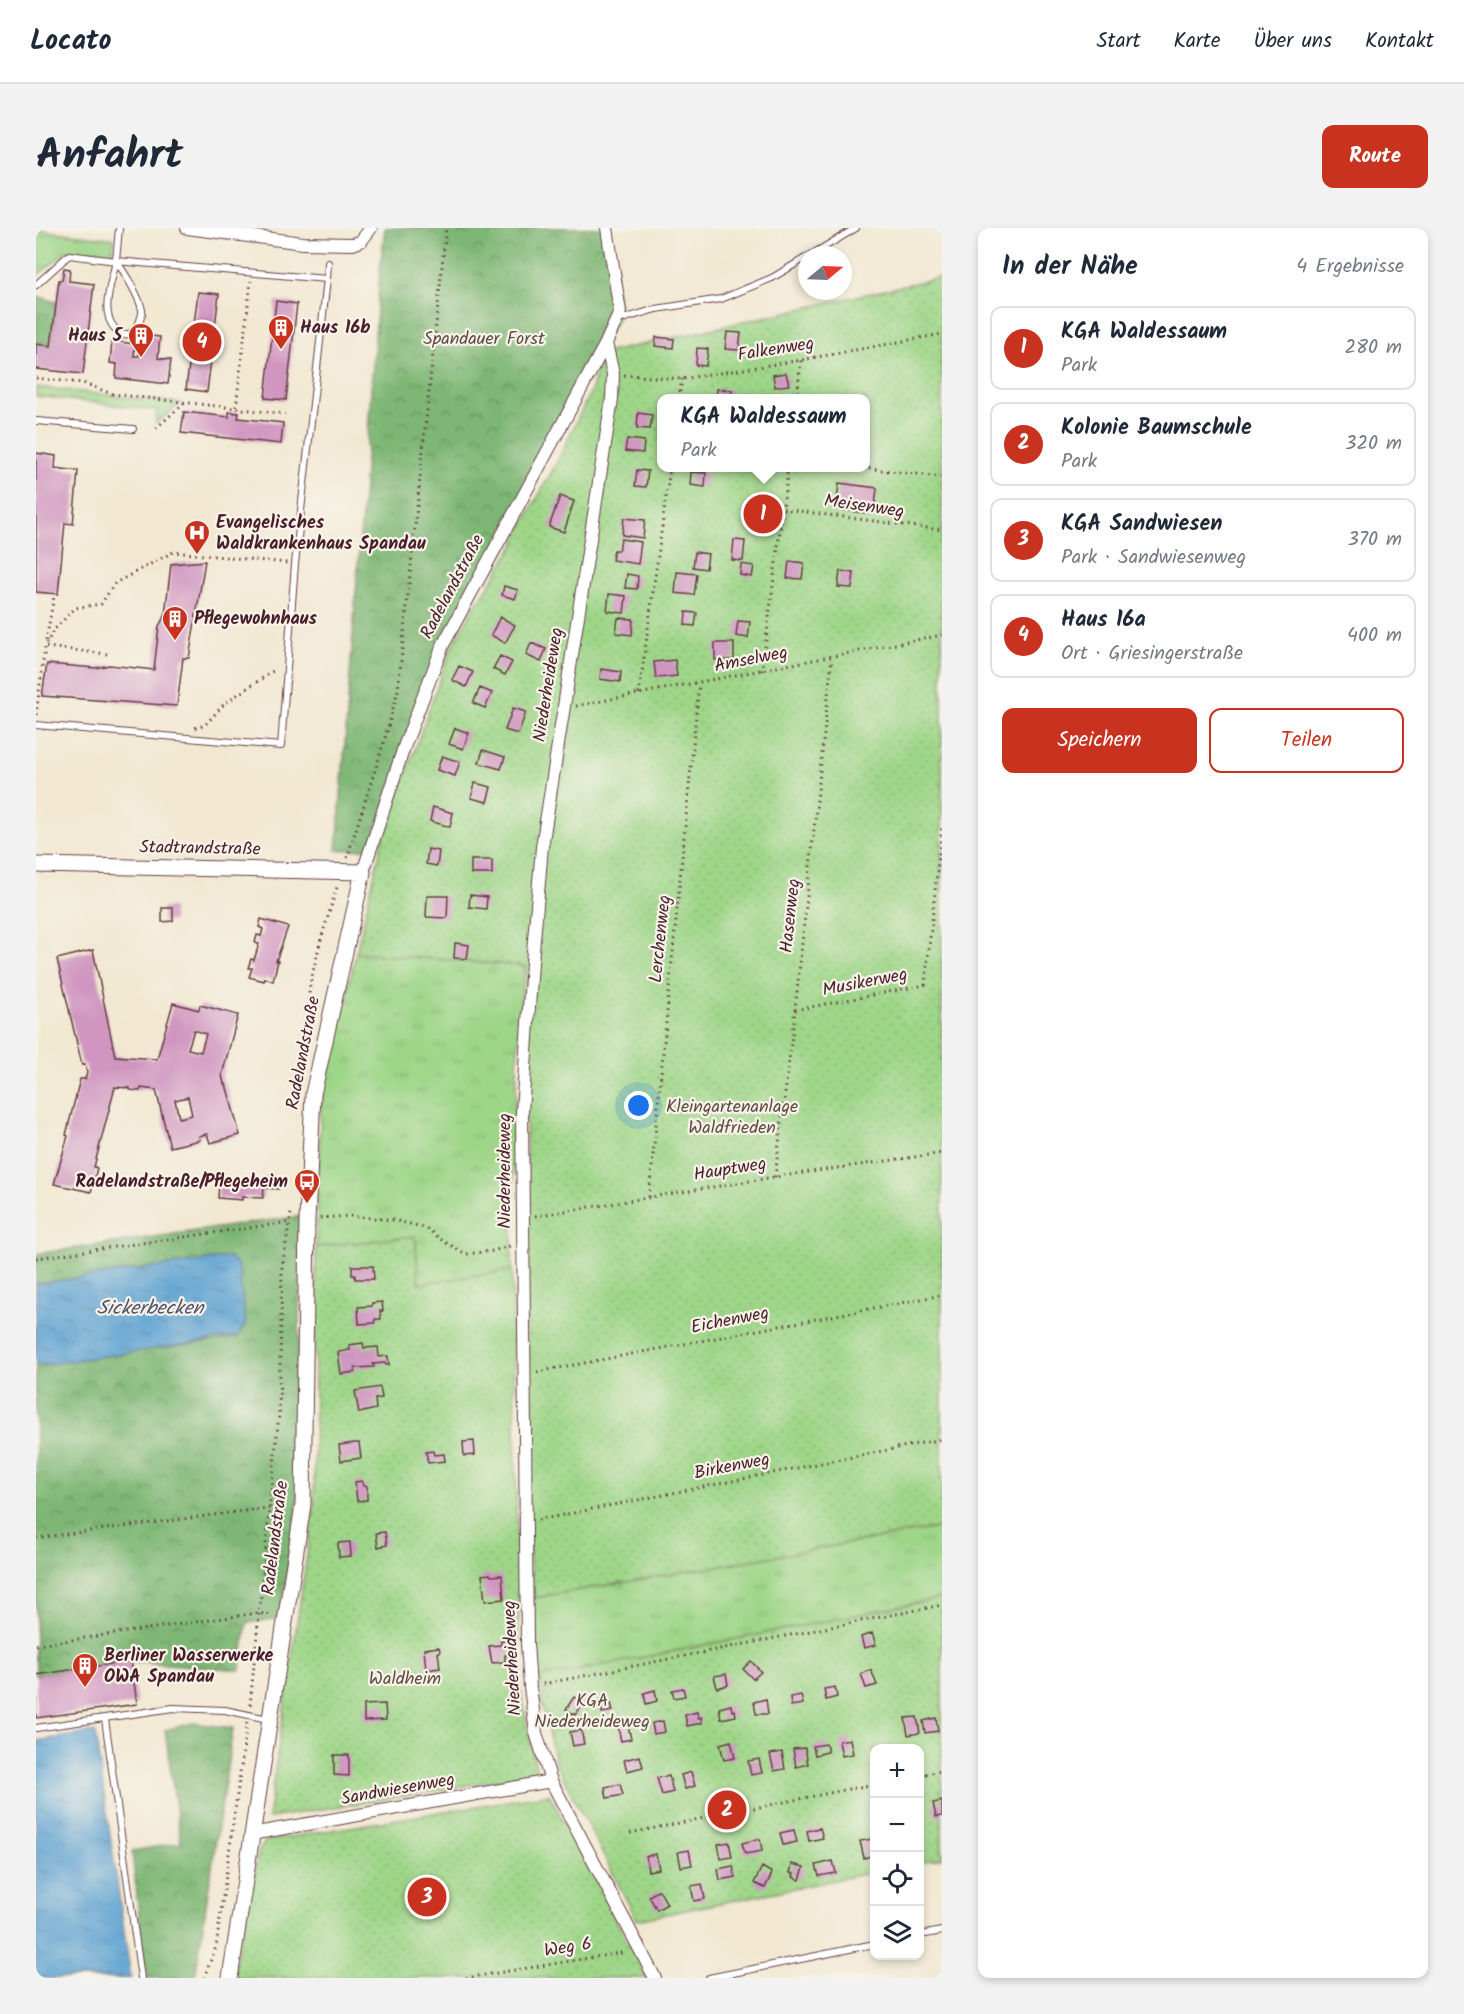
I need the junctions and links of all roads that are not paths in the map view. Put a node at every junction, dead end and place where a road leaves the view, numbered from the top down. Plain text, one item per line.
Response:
1 (119, 228) edge
2 (188, 228) edge
3 (372, 228) edge
4 (607, 228) edge
5 (856, 228) edge
6 (826, 246) edge
7 (116, 261) junction
8 (798, 262) edge
9 (328, 263) dead end
10 (327, 279) junction
11 (36, 285) edge
12 (616, 321) junction
13 (606, 343) junction
14 (36, 421) edge
15 (133, 429) dead end
16 (36, 725) edge
17 (36, 865) edge
18 (363, 872) junction
19 (105, 1719) junction
20 (269, 1719) junction
21 (36, 1728) edge
22 (550, 1781) junction
23 (251, 1834) junction
24 (942, 1931) edge
25 (924, 1934) edge
26 (870, 1945) edge
27 (141, 1978) edge
28 (230, 1978) edge
29 (655, 1978) edge
30 (709, 1978) edge

1 - 7 lane
2 - 3 street
4 - 12 street, Radelandstraße
5 - 6 lane
7 - 7 lane
7 - 10 lane
7 - 11 lane
8 - 12 lane
9 - 10 lane
10 - 16 lane
12 - 13 street, Radelandstraße
13 - 18 street, Radelandstraße
13 - 22 street, Niederheideweg
14 - 15 lane
17 - 18 street, Stadtrandstraße
18 - 20 street, Radelandstraße
19 - 20 lane
19 - 21 lane
19 - 27 lane
20 - 23 street, Radelandstraße
22 - 23 street, Sandwiesenweg
22 - 29 street, Niederheideweg
23 - 28 street, Radelandstraße
24 - 25 lane
26 - 30 lane

